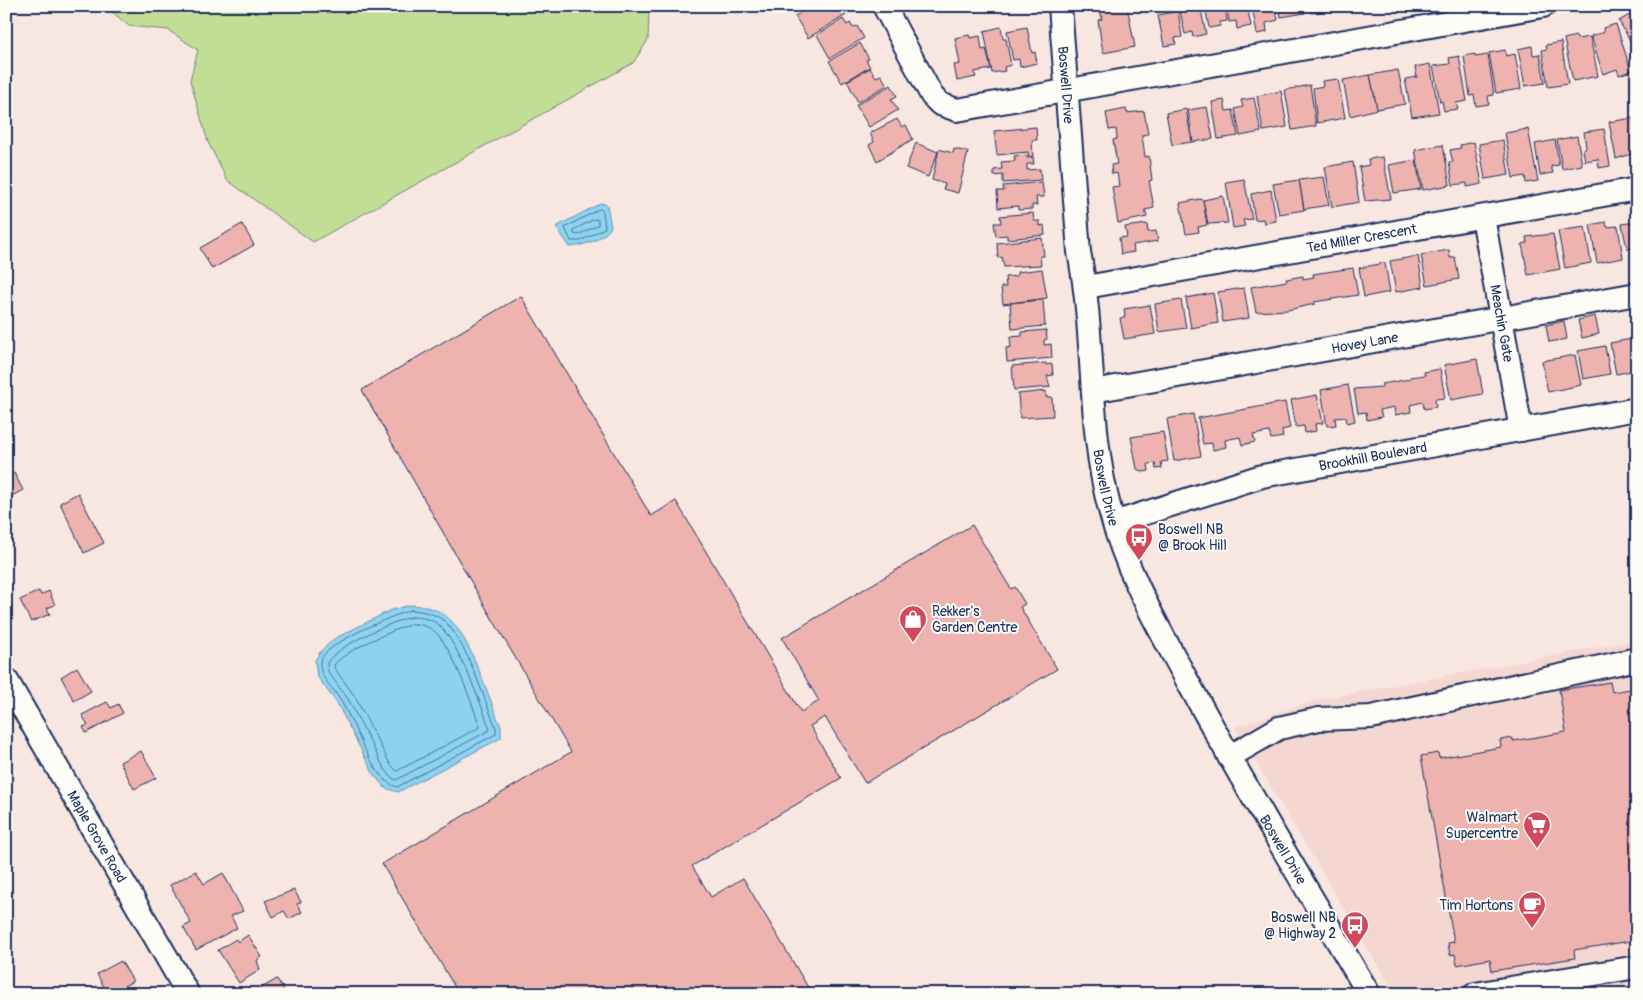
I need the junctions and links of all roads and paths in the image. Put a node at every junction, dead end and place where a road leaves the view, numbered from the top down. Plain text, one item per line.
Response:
1 (884, 6) edge
2 (1060, 6) edge
3 (1543, 6) edge
4 (1066, 91) junction
5 (1637, 189) edge
6 (1483, 217) junction
7 (1086, 287) junction
8 (1637, 294) edge
9 (1502, 318) junction
10 (1093, 390) junction
11 (1637, 409) edge
12 (1522, 430) junction
13 (1114, 523) junction
14 (1637, 659) edge
15 (6, 679) edge
16 (1229, 756) junction
17 (1637, 967) edge
18 (1512, 991) edge
19 (188, 994) edge
20 (1369, 994) edge
21 (1475, 994) edge

1 - 4 street
2 - 4 street, Boswell Drive
3 - 4 street
4 - 7 street, Boswell Drive
5 - 6 street, Ted Miller Crescent
6 - 7 street, Ted Miller Crescent
6 - 9 street, Meachin Gate
7 - 10 street, Boswell Drive
8 - 9 street, Hovey Lane
9 - 10 street, Hovey Lane
9 - 12 street, Meachin Gate
10 - 13 street, Boswell Drive
11 - 12 street, Brookhill Boulevard
12 - 13 street, Brookhill Boulevard
13 - 16 street, Boswell Drive
14 - 16 street
15 - 19 street, Maple Grove Road
16 - 20 street, Boswell Drive
17 - 18 street
18 - 21 street

